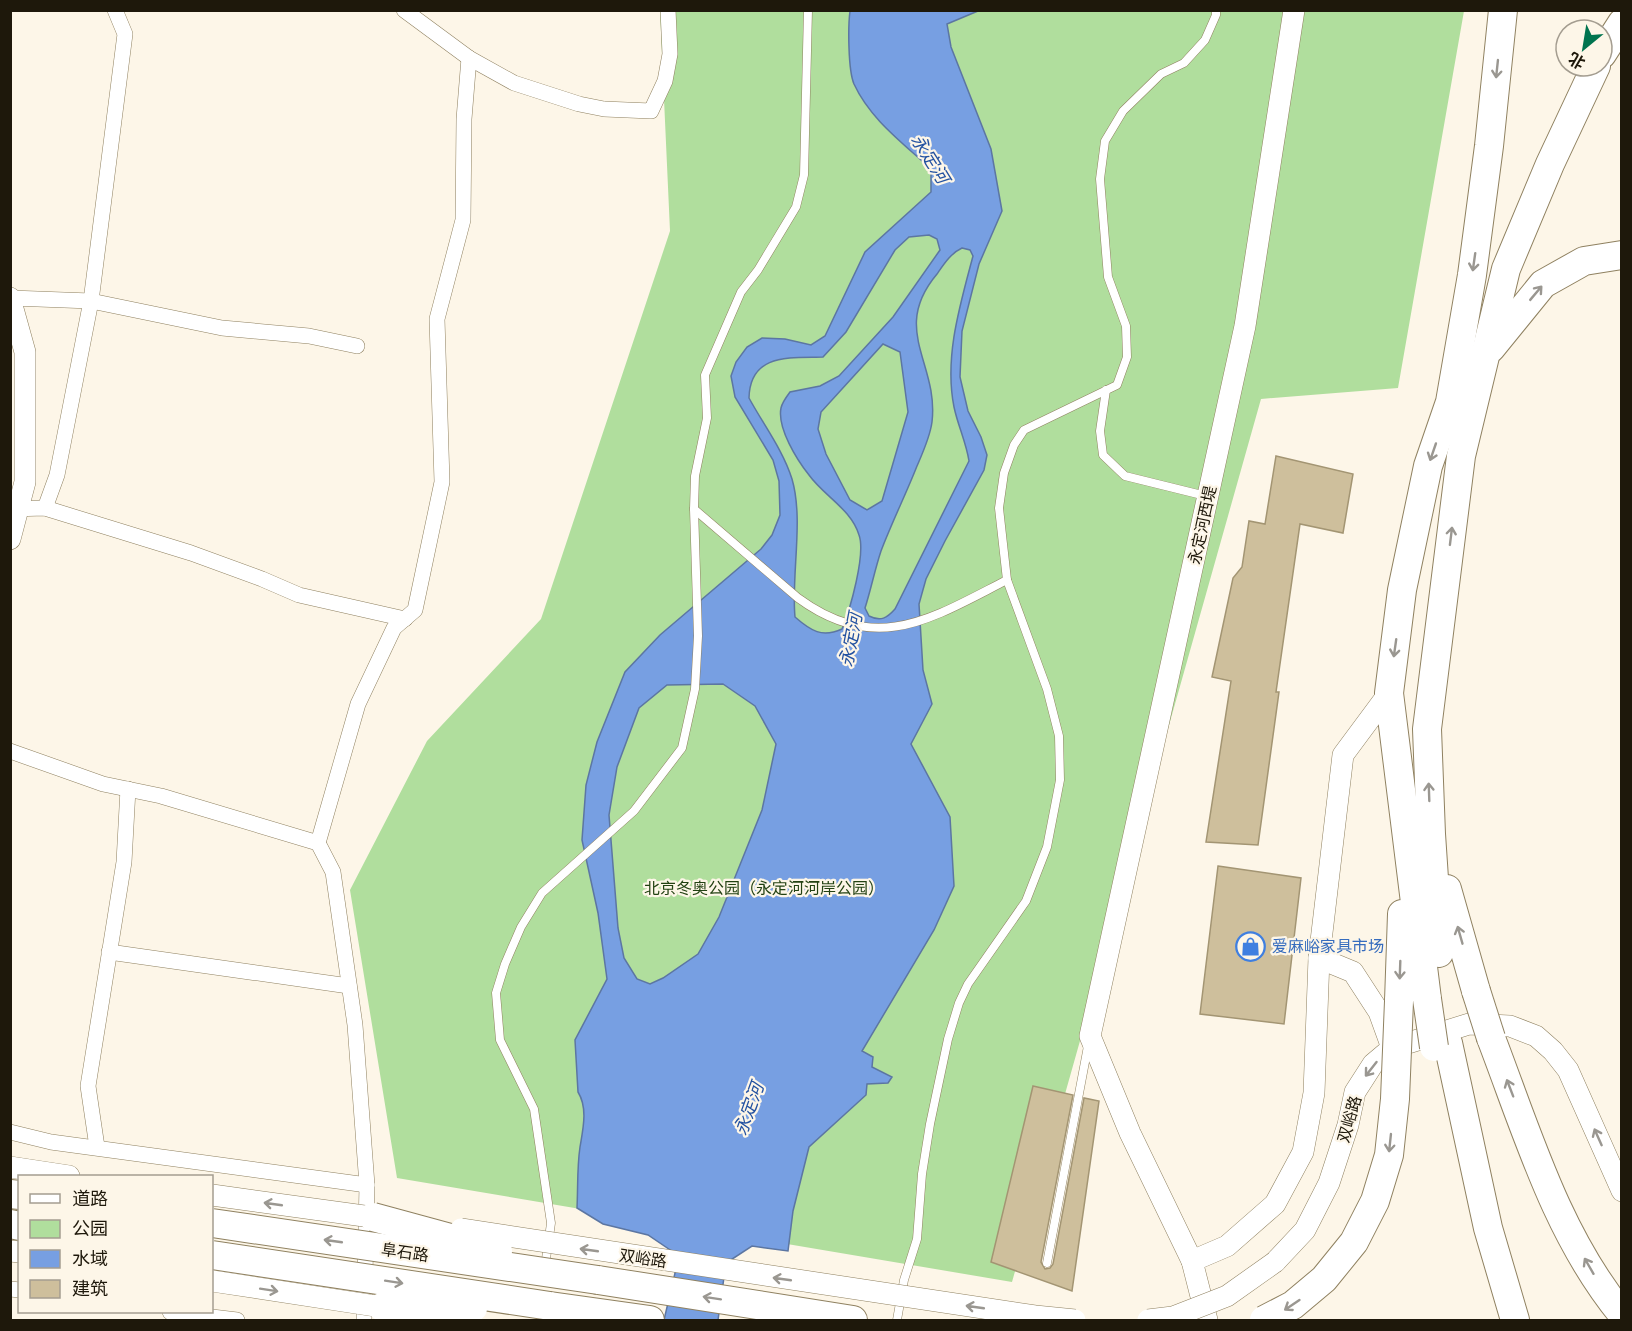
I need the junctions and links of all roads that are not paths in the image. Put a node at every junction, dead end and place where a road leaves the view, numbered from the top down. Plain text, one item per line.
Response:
1 (115, 10) edge
2 (404, 10) edge
3 (668, 10) edge
4 (808, 10) edge
5 (1216, 10) edge
6 (1294, 10) edge
7 (1503, 10) edge
8 (469, 58) junction
9 (1573, 78) edge
10 (1590, 78) edge
11 (1622, 255) edge
12 (11, 298) edge
13 (91, 301) junction
14 (357, 346) dead end
15 (1486, 355) junction
16 (1106, 390) junction
17 (1450, 402) junction
18 (1208, 496) junction
19 (45, 508) junction
20 (694, 509) junction
21 (14, 510) edge
22 (10, 539) edge
23 (1007, 580) junction
24 (405, 619) junction
25 (1389, 693) junction
26 (10, 751) edge
27 (128, 789) junction
28 (1418, 831) junction
29 (318, 843) junction
30 (110, 952) junction
31 (1318, 958) junction
32 (349, 986) junction
33 (1090, 1036) junction
34 (1392, 1048) junction
35 (10, 1132) edge
36 (97, 1147) junction
37 (10, 1167) edge
38 (62, 1175) edge
39 (367, 1185) junction
40 (1622, 1191) edge
41 (213, 1196) edge
42 (373, 1217) junction
43 (213, 1223) edge
44 (1480, 1230) junction
45 (213, 1255) edge
46 (1192, 1261) junction
47 (1047, 1263) dead end
48 (544, 1277) dead end
49 (598, 1280) junction
50 (213, 1281) edge
51 (544, 1305) junction
52 (185, 1313) edge
53 (373, 1314) edge
54 (1622, 1314) edge
55 (237, 1320) edge
56 (463, 1320) edge
57 (650, 1320) edge
58 (853, 1320) edge
59 (897, 1320) edge
60 (1075, 1320) edge
61 (1148, 1320) edge
62 (1207, 1320) edge
63 (1264, 1320) edge
64 (1500, 1320) edge
65 (1515, 1320) edge

1 - 13 street
2 - 8 street
3 - 8 street
4 - 20 lane
5 - 16 lane
6 - 18 street, 永定河西堤
7 -> 17 highway
8 - 24 street
9 - 17 highway
10 - 15 highway
15 -> 11 highway
12 - 13 street
12 - 21 street
13 - 14 street
13 - 19 street
28 -> 15 highway
16 - 18 lane
16 - 23 lane
17 -> 25 highway
18 - 33 street, 永定河西堤
19 - 21 street
19 - 24 street
20 - 23 lane
20 - 48 lane
21 - 22 street
23 - 59 lane
24 - 29 street
25 - 28 highway
25 - 31 street
26 - 27 street
27 - 29 street
27 - 30 street
28 - 44 highway
54 -> 28 highway, bridge
28 -> 63 highway, bridge
29 - 32 street
30 - 32 street
30 - 36 street
31 - 34 street
31 - 46 street
32 - 39 street
33 - 46 street
33 - 47 lane
40 -> 34 street, 双峪路
34 -> 61 street, 双峪路, bridge
35 - 36 street
36 - 39 street
37 - 38 street
39 - 53 street
42 -> 41 street, 双峪路, bridge
42 - 49 highway, bridge
60 -> 42 street, 双峪路, bridge
49 -> 43 highway, 阜石路, bridge
44 - 64 highway
44 - 65 highway
45 -> 51 highway, 阜石路, bridge
46 - 62 street
58 -> 49 highway, 双峪路
50 -> 53 street, bridge
51 - 53 highway, bridge
51 - 57 highway
52 - 55 street
53 - 56 street, bridge

